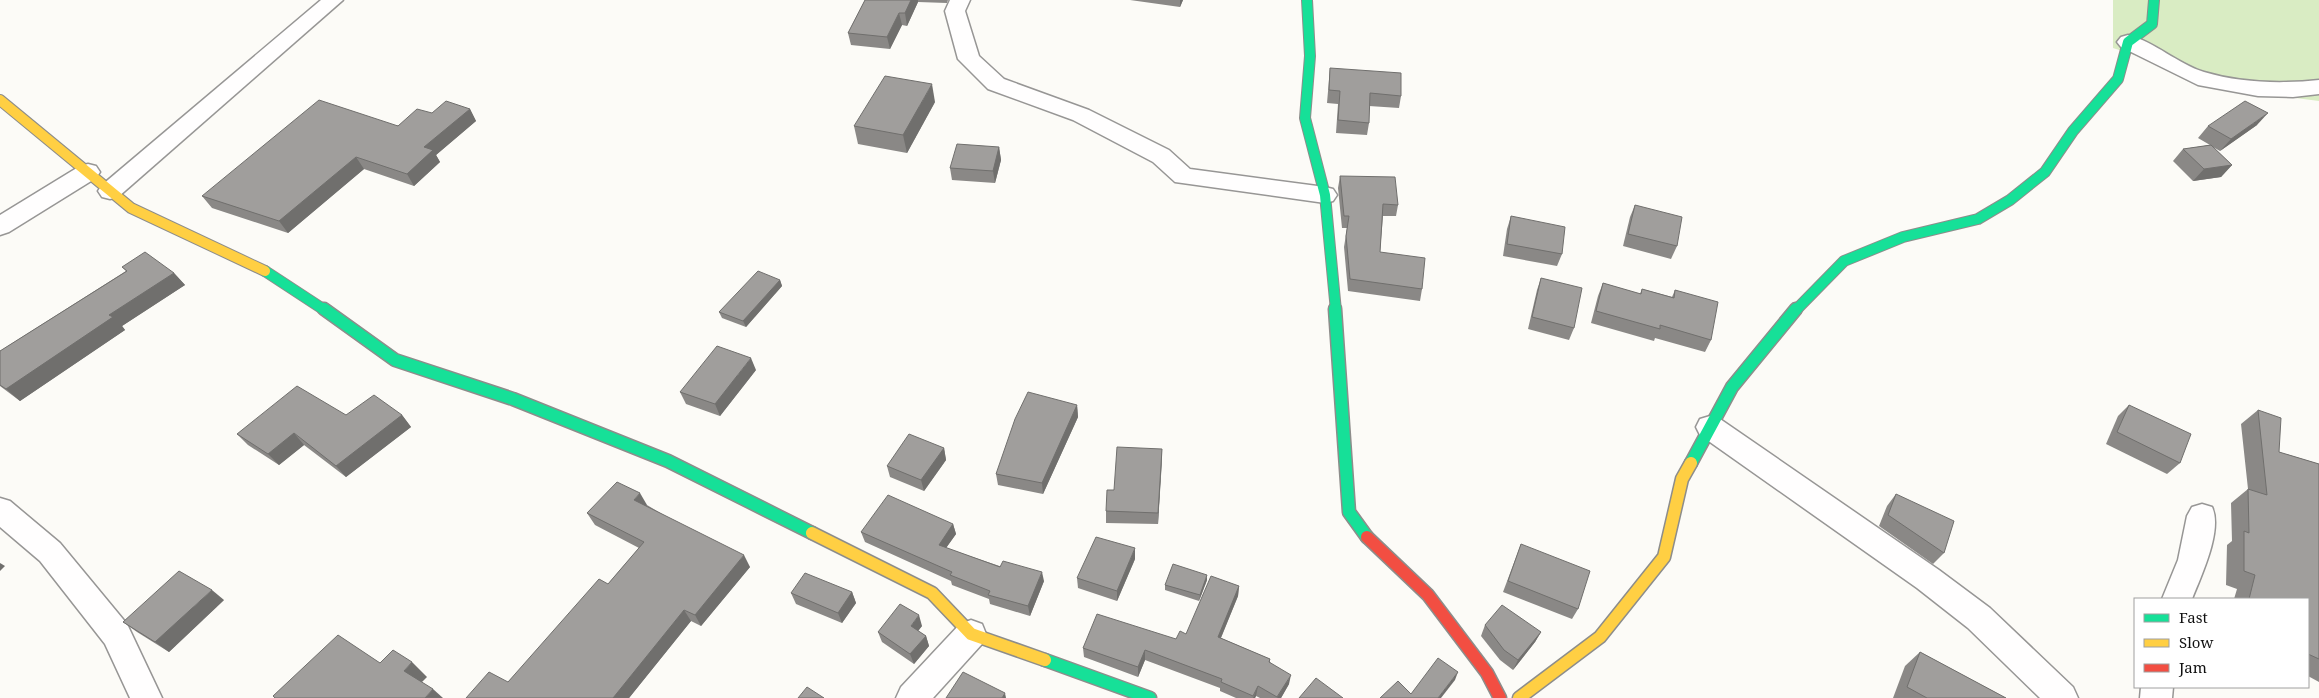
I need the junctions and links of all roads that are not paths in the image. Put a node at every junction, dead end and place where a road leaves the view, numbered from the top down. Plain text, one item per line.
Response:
1 (332, 0) edge
2 (960, 0) edge
3 (1307, 0) edge
4 (2154, 0) edge
5 (2128, 42) junction
6 (2319, 86) edge
7 (0, 100) edge
8 (88, 172) junction
9 (110, 191) junction
10 (1325, 195) junction
11 (0, 226) edge
12 (1710, 427) junction
13 (0, 510) edge
14 (2202, 516) dead end
15 (2177, 598) edge
16 (971, 634) junction
17 (146, 698) edge
18 (912, 698) edge
19 (1150, 698) edge
20 (1500, 698) edge
21 (1519, 698) edge
22 (2062, 698) edge

1 - 9 street
2 - 10 street
3 - 10 street
4 - 5 street
5 - 6 street
5 - 12 street
7 - 8 street
8 - 9 street
8 - 11 street
9 - 16 street
10 - 20 street
12 - 21 street
12 - 22 street
13 - 17 street
14 - 15 street
16 - 18 street
16 - 19 street

